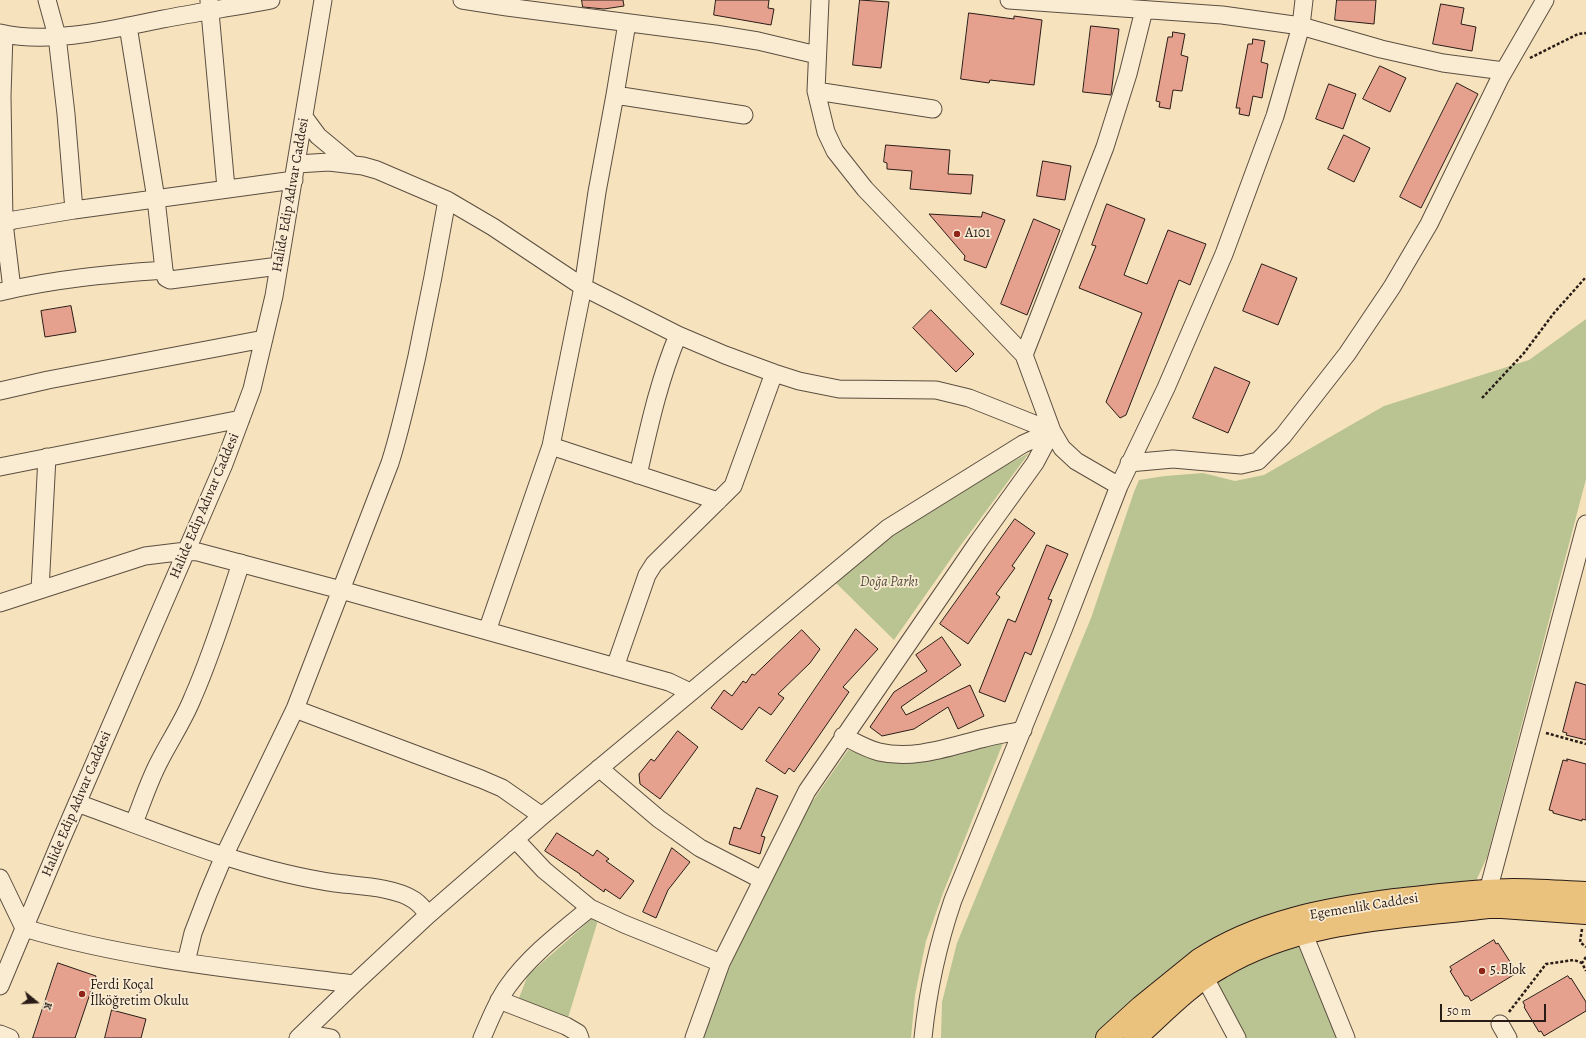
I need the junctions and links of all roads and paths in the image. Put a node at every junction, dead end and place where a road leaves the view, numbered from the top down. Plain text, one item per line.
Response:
1 (47, 0) edge
2 (271, 0) edge
3 (323, 0) edge
4 (462, 0) edge
5 (820, 0) edge
6 (1009, 0) edge
7 (1304, 0) edge
8 (1545, 0) edge
9 (210, 6) edge
10 (1144, 10) junction
11 (627, 23) junction
12 (128, 26) junction
13 (1301, 26) junction
14 (1586, 33) edge
15 (2, 34) edge
16 (57, 36) junction
17 (817, 55) junction
18 (1528, 59) dead end
19 (1504, 71) junction
20 (816, 91) junction
21 (615, 95) junction
22 (1, 96) edge
23 (932, 109) dead end
24 (744, 115) dead end
25 (304, 117) junction
26 (353, 165) junction
27 (295, 172) junction
28 (226, 188) junction
29 (156, 199) junction
30 (447, 200) junction
31 (74, 210) junction
32 (2, 224) edge
33 (279, 266) junction
34 (164, 270) junction
35 (1586, 277) edge
36 (583, 287) junction
37 (6, 290) edge
38 (678, 335) junction
39 (264, 340) junction
40 (1024, 355) junction
41 (774, 373) junction
42 (0, 391) edge
43 (1482, 398) dead end
44 (241, 419) junction
45 (1052, 431) junction
46 (551, 446) junction
47 (47, 457) junction
48 (1129, 463) junction
49 (0, 467) edge
50 (638, 475) junction
51 (1119, 486) junction
52 (718, 501) junction
53 (1586, 524) edge
54 (186, 551) junction
55 (241, 563) junction
56 (40, 590) junction
57 (341, 590) junction
58 (0, 603) edge
59 (487, 632) junction
60 (615, 667) junction
61 (690, 692) junction
62 (294, 709) junction
63 (1531, 729) junction
64 (1023, 730) junction
65 (843, 736) junction
66 (1586, 744) edge
67 (599, 768) junction
68 (77, 803) junction
69 (542, 816) junction
70 (134, 823) junction
71 (515, 839) junction
72 (224, 856) junction
73 (0, 878) edge
74 (762, 880) junction
75 (1488, 891) junction
76 (1586, 893) edge
77 (590, 908) junction
78 (428, 915) junction
79 (1584, 920) edge
80 (24, 928) junction
81 (1303, 932) junction
82 (1586, 947) edge
83 (1586, 957) edge
84 (186, 962) junction
85 (721, 963) junction
86 (1582, 963) junction
87 (1586, 971) edge
88 (1204, 978) junction
89 (354, 984) junction
90 (0, 986) edge
91 (499, 1000) junction
92 (1500, 1024) joint
93 (0, 1034) edge
94 (301, 1036) edge
95 (10, 1038) edge
96 (332, 1038) edge
97 (482, 1038) edge
98 (580, 1038) edge
99 (694, 1038) edge
100 (923, 1038) edge
101 (1107, 1038) edge
102 (1135, 1038) edge
103 (1237, 1038) edge
104 (1346, 1038) edge
105 (1508, 1038) edge

1 - 16 street
2 - 9 street
3 - 25 street, Halide Edip Adıvar Caddesi
4 - 11 street
5 - 17 street
6 - 10 street
7 - 13 street
8 - 19 street
9 - 12 street
9 - 28 street
10 - 13 street
10 - 40 street
11 - 17 street
11 - 21 street
12 - 16 street
12 - 29 street
13 - 19 street
13 - 48 street
14 - 18 path
15 - 16 street
15 - 22 street
16 - 31 street
17 - 20 street
19 - 48 street
20 - 23 street
20 - 40 street
21 - 24 street
21 - 36 street
22 - 32 street
25 - 26 street
25 - 27 street, Halide Edip Adıvar Caddesi
26 - 27 street
26 - 30 street
27 - 28 street
27 - 33 street, Halide Edip Adıvar Caddesi
28 - 29 street
29 - 31 street
29 - 34 street
30 - 36 street
30 - 57 street
31 - 32 street
32 - 37 street
33 - 34 street
33 - 39 street, Halide Edip Adıvar Caddesi
34 - 37 street
35 - 43 path
36 - 38 street
36 - 46 street
38 - 41 street
38 - 50 street
39 - 42 street
39 - 44 street, Halide Edip Adıvar Caddesi
40 - 45 street
41 - 45 street
41 - 52 street
44 - 47 street
44 - 54 street, Halide Edip Adıvar Caddesi
45 - 51 street
45 - 61 street
45 - 65 street
46 - 50 street
46 - 59 street
47 - 49 street
47 - 56 street
48 - 51 street
50 - 52 street
51 - 64 street
52 - 60 street
53 - 63 street
54 - 55 street
54 - 56 street
54 - 68 street, Halide Edip Adıvar Caddesi
55 - 57 street
55 - 70 street
56 - 58 street
57 - 59 street
57 - 62 street
59 - 60 street
60 - 61 street
61 - 67 street
62 - 69 street
62 - 72 street
63 - 66 path
63 - 75 street
64 - 65 street
64 - 100 street
65 - 74 street
67 - 69 street
67 - 74 street
68 - 70 street
68 - 80 street, Halide Edip Adıvar Caddesi
69 - 71 street
70 - 72 street
71 - 77 street
71 - 78 street
72 - 78 street
72 - 84 street
73 - 80 street
74 - 85 street
75 - 76 main road, Egemenlik Caddesi
75 - 101 main road, Egemenlik Caddesi
77 - 85 street
77 - 91 street
78 - 89 street
79 - 81 main road, Egemenlik Caddesi
79 - 82 path
80 - 84 street
80 - 90 street, Halide Edip Adıvar Caddesi
81 - 88 main road, Egemenlik Caddesi
81 - 104 street
83 - 86 path
84 - 89 street
85 - 99 street
86 - 87 path
86 - 92 path
88 - 102 main road, Egemenlik Caddesi
88 - 103 street
89 - 94 street
91 - 97 street
91 - 98 street
92 - 105 street
93 - 95 street
94 - 96 street

